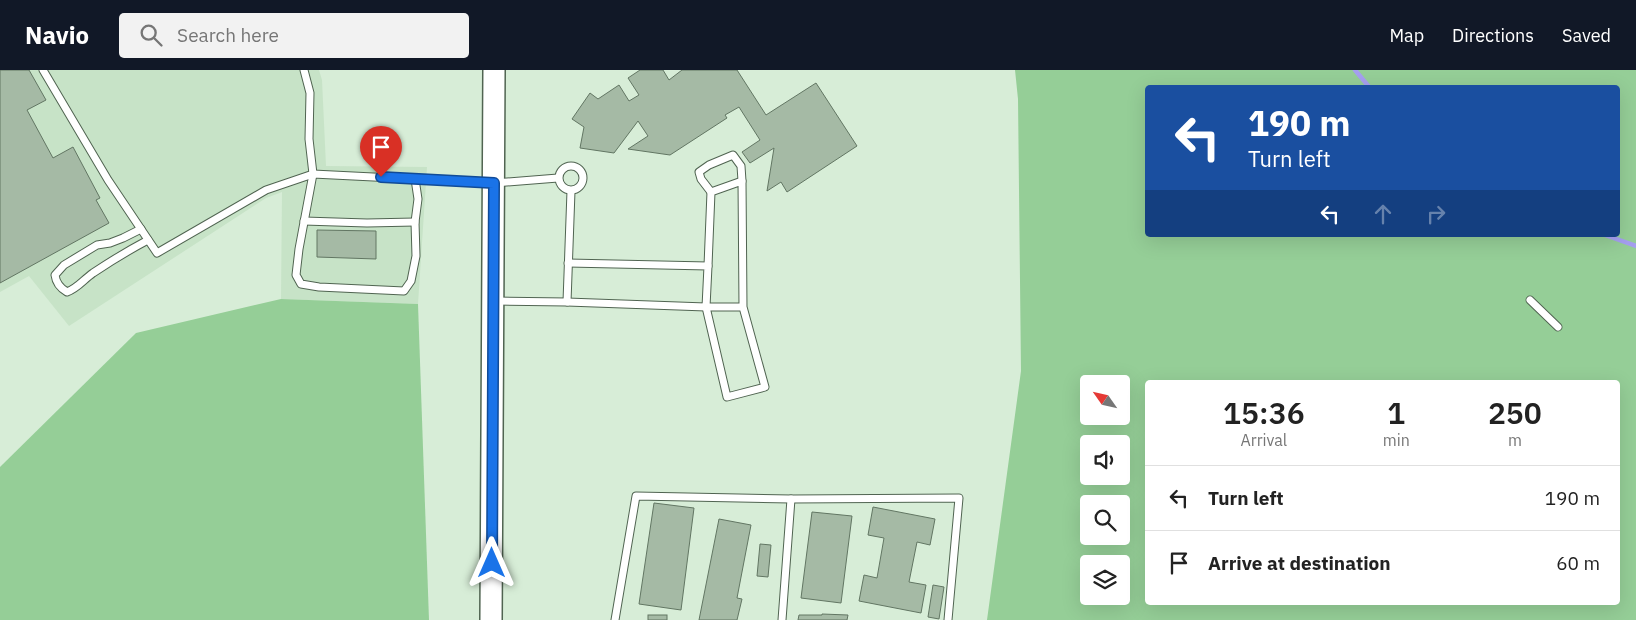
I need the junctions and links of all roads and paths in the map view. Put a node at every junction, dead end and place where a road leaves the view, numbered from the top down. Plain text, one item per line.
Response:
1 (43, 70) edge
2 (304, 70) edge
3 (494, 70) edge
4 (313, 174) junction
5 (558, 178) junction
6 (415, 179) junction
7 (742, 181) junction
8 (494, 183) junction
9 (571, 191) junction
10 (710, 192) junction
11 (304, 221) junction
12 (415, 222) junction
13 (141, 229) junction
14 (148, 240) junction
15 (568, 263) junction
16 (708, 266) junction
17 (1530, 300) dead end
18 (494, 301) junction
19 (567, 302) junction
20 (706, 307) junction
21 (743, 307) junction
22 (1558, 327) dead end
23 (791, 498) junction
24 (492, 620) edge
25 (615, 620) edge
26 (782, 620) edge
27 (948, 620) edge

1 - 13 lane
2 - 4 lane
3 - 8 main road
4 - 6 lane
4 - 11 lane
4 - 14 lane
5 - 8 lane
5 - 9 lane
5 - 9 lane
6 - 8 lane
6 - 12 lane
7 - 10 lane
7 - 10 lane
7 - 21 lane
8 - 18 main road
9 - 15 lane
10 - 16 lane
11 - 12 lane
11 - 12 lane
13 - 14 lane
13 - 14 lane
15 - 16 lane
15 - 19 lane
16 - 20 lane
17 - 22 lane
18 - 19 lane
18 - 24 main road
19 - 20 lane
20 - 21 lane
20 - 21 lane
23 - 25 lane
23 - 26 lane
23 - 27 lane

